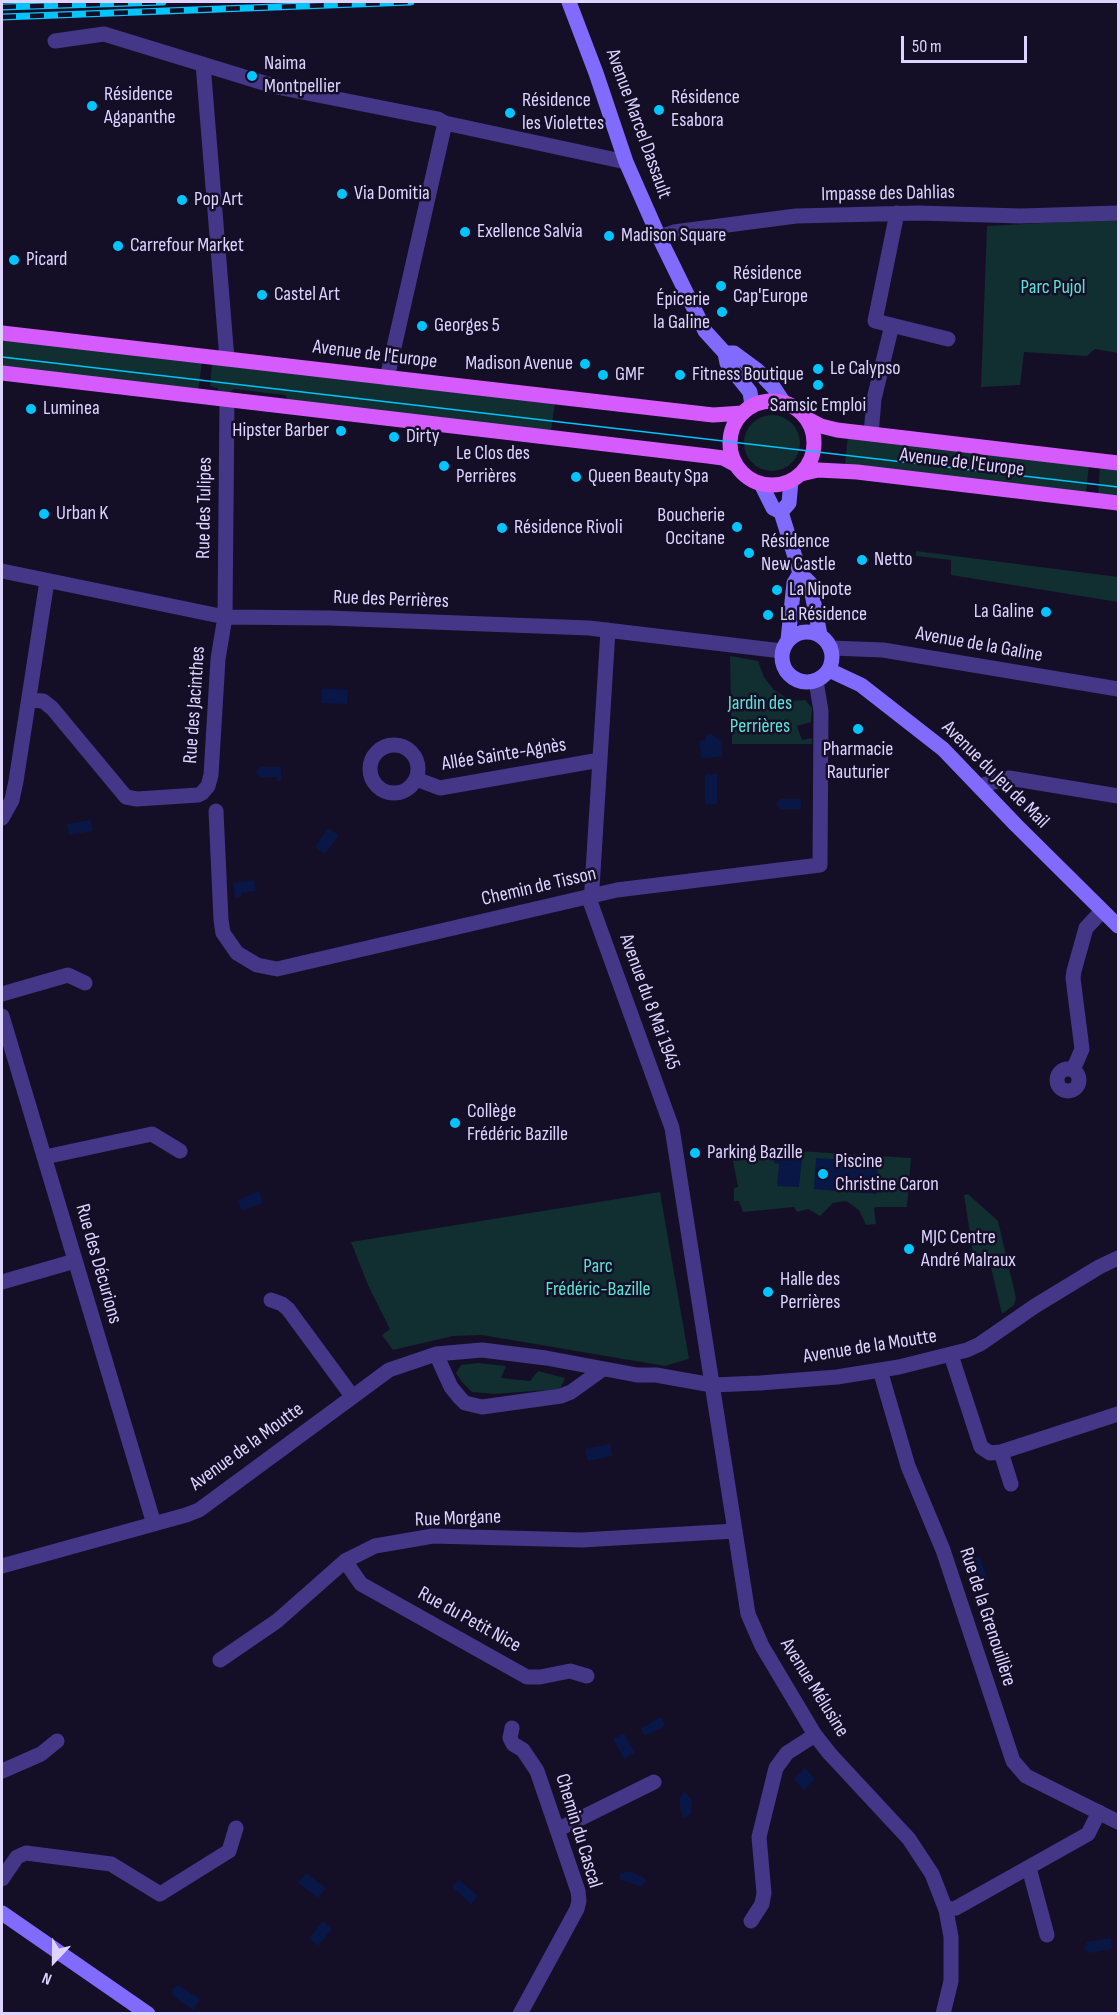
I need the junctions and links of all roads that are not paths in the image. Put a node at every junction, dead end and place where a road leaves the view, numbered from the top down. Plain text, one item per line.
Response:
1 (569, 2) edge
2 (55, 41) dead end
3 (203, 64) junction
4 (445, 123) junction
5 (626, 162) junction
6 (897, 213) junction
7 (1119, 213) edge
8 (659, 237) junction
9 (892, 325) junction
10 (2, 333) edge
11 (948, 339) dead end
12 (725, 353) junction
13 (227, 359) junction
14 (2, 373) edge
15 (387, 378) junction
16 (227, 399) junction
17 (784, 403) junction
18 (748, 410) junction
19 (806, 418) junction
20 (872, 434) junction
21 (1119, 463) edge
22 (736, 465) junction
23 (796, 477) junction
24 (761, 484) junction
25 (1119, 503) edge
26 (781, 512) junction
27 (2, 571) edge
28 (800, 573) junction
29 (47, 581) junction
30 (225, 617) junction
31 (608, 630) junction
32 (820, 635) junction
33 (785, 645) junction
34 (831, 648) junction
35 (829, 670) junction
36 (816, 681) junction
37 (1119, 689) edge
38 (30, 700) junction
39 (600, 760) junction
40 (416, 779) dead end
41 (979, 786) junction
42 (1119, 796) edge
43 (216, 812) dead end
44 (2, 818) edge
45 (591, 897) junction
46 (1102, 911) junction
47 (1119, 926) edge
48 (85, 983) dead end
49 (2, 994) edge
50 (2, 1016) edge
51 (1073, 1071) dead end
52 (180, 1151) dead end
53 (45, 1157) junction
54 (1119, 1258) edge
55 (75, 1261) junction
56 (2, 1282) edge
57 (271, 1300) dead end
58 (436, 1354) junction
59 (951, 1355) junction
60 (603, 1369) junction
61 (880, 1370) junction
62 (712, 1385) junction
63 (352, 1396) junction
64 (1119, 1414) edge
65 (1001, 1452) junction
66 (1011, 1484) dead end
67 (154, 1524) junction
68 (735, 1531) junction
69 (345, 1561) junction
70 (2, 1566) edge
71 (220, 1660) dead end
72 (587, 1676) dead end
73 (512, 1728) dead end
74 (815, 1735) junction
75 (57, 1741) dead end
76 (2, 1771) edge
77 (654, 1782) dead end
78 (1099, 1812) junction
79 (1119, 1822) edge
80 (236, 1828) dead end
81 (557, 1830) junction
82 (1029, 1868) junction
83 (2, 1879) edge
84 (946, 1910) junction
85 (2, 1913) edge
86 (751, 1921) dead end
87 (1047, 1935) dead end
88 (148, 2013) edge
89 (520, 2013) edge
90 (943, 2013) edge

1 - 5 street, Avenue Marcel Dassault
2 - 3 street
3 - 4 street
3 - 13 street
4 - 5 street
4 - 15 street
5 - 8 street, Avenue Marcel Dassault
6 - 7 street, Impasse des Dahlias
6 - 8 street, Impasse des Dahlias
6 - 9 street
8 - 12 street, Avenue Marcel Dassault
9 - 11 street
9 - 20 street
10 - 13 main road, Avenue de l'Europe
12 - 17 street, Avenue Marcel Dassault
12 - 18 street, Avenue Marcel Dassault
13 - 15 main road, Avenue de l'Europe
14 - 16 main road
15 - 18 main road, Avenue de l'Europe
16 - 22 main road
16 - 30 street, Rue des Tulipes
17 - 18 main road
17 - 19 main road
18 - 22 main road
19 - 20 main road, Avenue de l'Europe
19 - 23 main road
20 - 21 main road, Avenue de l'Europe
22 - 24 main road
23 - 24 main road
23 - 25 main road, Avenue de l'Europe
23 - 26 street
24 - 26 street
26 - 28 street
27 - 29 street, Rue des Perrières
28 - 32 street
28 - 33 street
29 - 30 street, Rue des Perrières
29 - 38 street
30 - 31 street, Rue des Perrières
30 - 38 street, Rue des Jacinthes
31 - 33 street, Rue des Perrières
31 - 39 street, Avenue du 8 Mai 1945
32 - 33 street
32 - 34 street
33 - 36 street
34 - 35 street
34 - 37 street, Avenue de la Galine
35 - 36 street
35 - 41 street, Avenue du Jeu de Mail
36 - 45 street, Chemin de Tisson
38 - 44 street
39 - 40 street, Allée Sainte-Agnès
39 - 45 street, Avenue du 8 Mai 1945
41 - 42 street
41 - 46 street, Avenue du Jeu de Mail
43 - 45 street, Chemin de Tisson
45 - 62 street, Avenue du 8 Mai 1945
46 - 47 street, Avenue du Jeu de Mail
46 - 51 street
48 - 49 street
50 - 53 street, Rue des Décurions
52 - 53 street
53 - 55 street, Rue des Décurions
54 - 59 street, Avenue de la Moutte
55 - 56 street
55 - 67 street, Rue des Décurions
57 - 63 street
58 - 60 street, Avenue de la Moutte
58 - 60 street
58 - 63 street, Avenue de la Moutte
59 - 61 street, Avenue de la Moutte
59 - 65 street
60 - 62 street, Avenue de la Moutte
61 - 62 street, Avenue de la Moutte
61 - 78 street, Rue de la Grenouillère
62 - 68 street, Avenue Mélusine
63 - 67 street, Avenue de la Moutte
64 - 65 street
65 - 66 street
67 - 70 street, Avenue de la Moutte
68 - 69 street, Rue Morgane
68 - 74 street, Avenue Mélusine
69 - 71 street, Rue Morgane
69 - 72 street, Rue du Petit Nice
73 - 81 street, Chemin du Cascal
74 - 84 street, Avenue Mélusine
74 - 86 street
75 - 76 street
77 - 81 street
78 - 79 street, Rue de la Grenouillère
78 - 82 street
80 - 83 street
81 - 89 street, Chemin du Cascal
82 - 84 street
82 - 87 street
84 - 90 street, Avenue Mélusine
85 - 88 street

